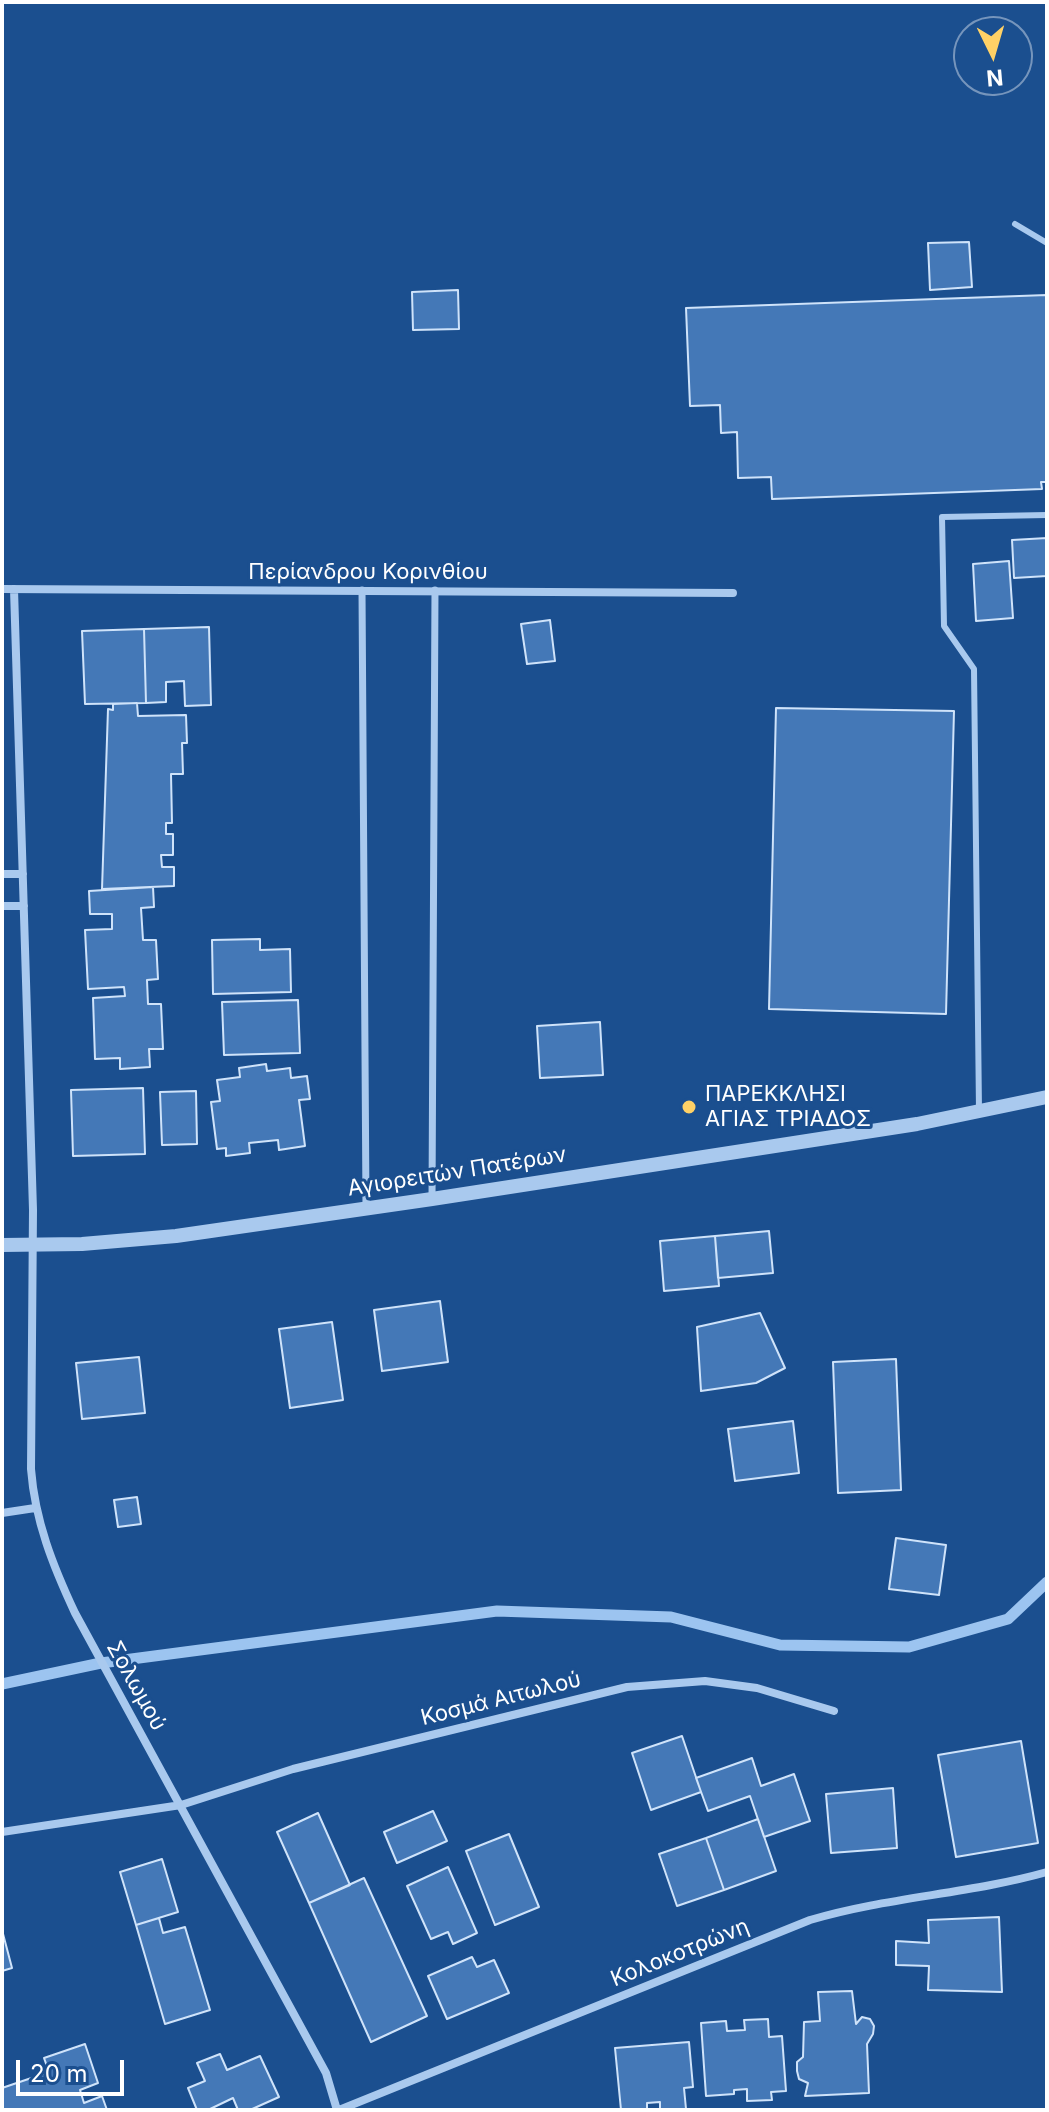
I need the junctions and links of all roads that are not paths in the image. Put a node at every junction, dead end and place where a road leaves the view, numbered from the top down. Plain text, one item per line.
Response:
1 (1015, 224) dead end
2 (1047, 243) edge
3 (1047, 515) edge
4 (2, 589) edge
5 (14, 589) junction
6 (362, 590) junction
7 (435, 590) junction
8 (733, 593) dead end
9 (2, 874) edge
10 (23, 874) junction
11 (2, 906) edge
12 (24, 906) junction
13 (1047, 1097) edge
14 (979, 1112) junction
15 (432, 1199) junction
16 (366, 1208) junction
17 (2, 1245) edge
18 (33, 1245) junction
19 (35, 1508) junction
20 (2, 1513) edge
21 (834, 1711) dead end
22 (181, 1805) junction
23 (2, 1832) edge
24 (1047, 1872) edge
25 (338, 2110) edge

1 - 2 lane
3 - 14 lane
4 - 5 street, Περίανδρου Κορινθίου
5 - 6 street, Περίανδρου Κορινθίου
5 - 10 street, Σολωμού
6 - 7 street, Περίανδρου Κορινθίου
6 - 16 street
7 - 8 street, Περίανδρου Κορινθίου
7 - 15 street
9 - 10 street
10 - 12 street, Σολωμού
11 - 12 street
12 - 18 street, Σολωμού
13 - 14 street, Αγιορειτών Πατέρων
14 - 15 street, Αγιορειτών Πατέρων
15 - 16 street, Αγιορειτών Πατέρων
16 - 18 street, Αγιορειτών Πατέρων
17 - 18 street, Αγιορειτών Πατέρων
18 - 19 street, Σολωμού
19 - 20 street
19 - 22 street, Σολωμού
21 - 22 street, Κοσμά Αιτωλού
22 - 23 street, Κοσμά Αιτωλού
22 - 25 street, Σολωμού
24 - 25 street, Κολοκοτρώνη

